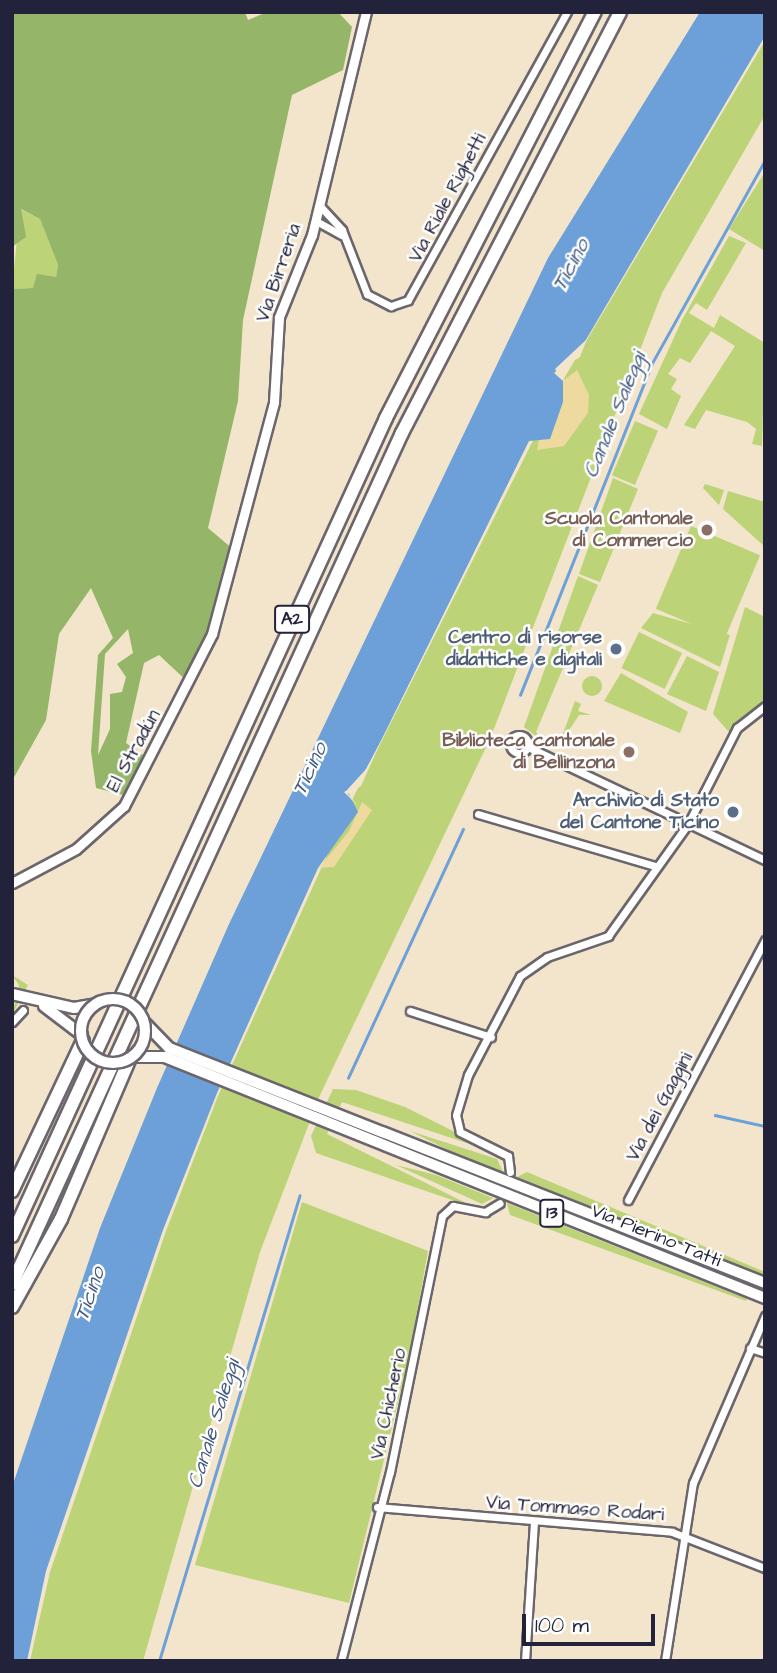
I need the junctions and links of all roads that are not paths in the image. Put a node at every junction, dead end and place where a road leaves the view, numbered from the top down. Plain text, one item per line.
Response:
1 (366, 12) edge
2 (567, 12) edge
3 (595, 12) edge
4 (620, 12) edge
5 (319, 205) junction
6 (316, 221) junction
7 (341, 235) junction
8 (226, 587) joint
9 (765, 706) edge
10 (528, 747) dead end
11 (478, 814) dead end
12 (688, 824) junction
13 (765, 860) edge
14 (655, 866) junction
15 (12, 883) edge
16 (765, 940) edge
17 (13, 995) edge
18 (38, 1003) junction
19 (96, 1004) junction
20 (23, 1010) dead end
21 (410, 1011) dead end
22 (12, 1022) edge
23 (145, 1023) junction
24 (491, 1037) junction
25 (82, 1038) junction
26 (131, 1058) junction
27 (342, 1123) junction
28 (510, 1172) dead end
29 (12, 1191) edge
30 (628, 1200) dead end
31 (500, 1203) dead end
32 (12, 1236) edge
33 (765, 1283) edge
34 (12, 1284) edge
35 (765, 1298) edge
36 (12, 1307) edge
37 (765, 1316) edge
38 (750, 1348) junction
39 (765, 1353) edge
40 (377, 1507) junction
41 (534, 1522) junction
42 (681, 1534) junction
43 (765, 1568) edge
44 (341, 1661) edge
45 (526, 1661) edge
46 (665, 1661) edge

1 - 5 street, Via Birreria
2 - 7 street, Via Riale Righetti
3 - 32 highway, A2
4 - 34 highway, A2
5 - 6 street, Via Birreria
5 - 7 street, Via Riale Righetti
6 - 7 street
6 - 8 street, Via Birreria
8 - 15 street, El Stradún
9 - 12 street
10 - 12 street
11 - 14 street
12 - 13 street
12 - 14 street
14 - 24 street
16 - 30 street, Via dei Gaggini
17 - 18 main road
18 - 19 main road
18 - 25 main road
19 - 23 main road, bridge
19 - 25 main road, bridge
20 - 22 street
21 - 24 street
23 - 26 main road, bridge
23 - 27 main road, 13
24 - 28 street
25 - 26 main road, bridge
25 - 29 highway
26 - 27 main road, 13
26 - 36 highway
27 - 33 main road, Via Pierino Tatti / 13
27 - 35 main road, Via Pierino Tatti / 13
31 - 40 street, Via Chicherio
37 - 38 street
38 - 39 street
38 - 42 street
40 - 41 street, Via Tommaso Rodari
40 - 44 street, Via Chicherio
41 - 42 street, Via Tommaso Rodari
41 - 45 street
42 - 43 street, Via Tommaso Rodari
42 - 46 street

